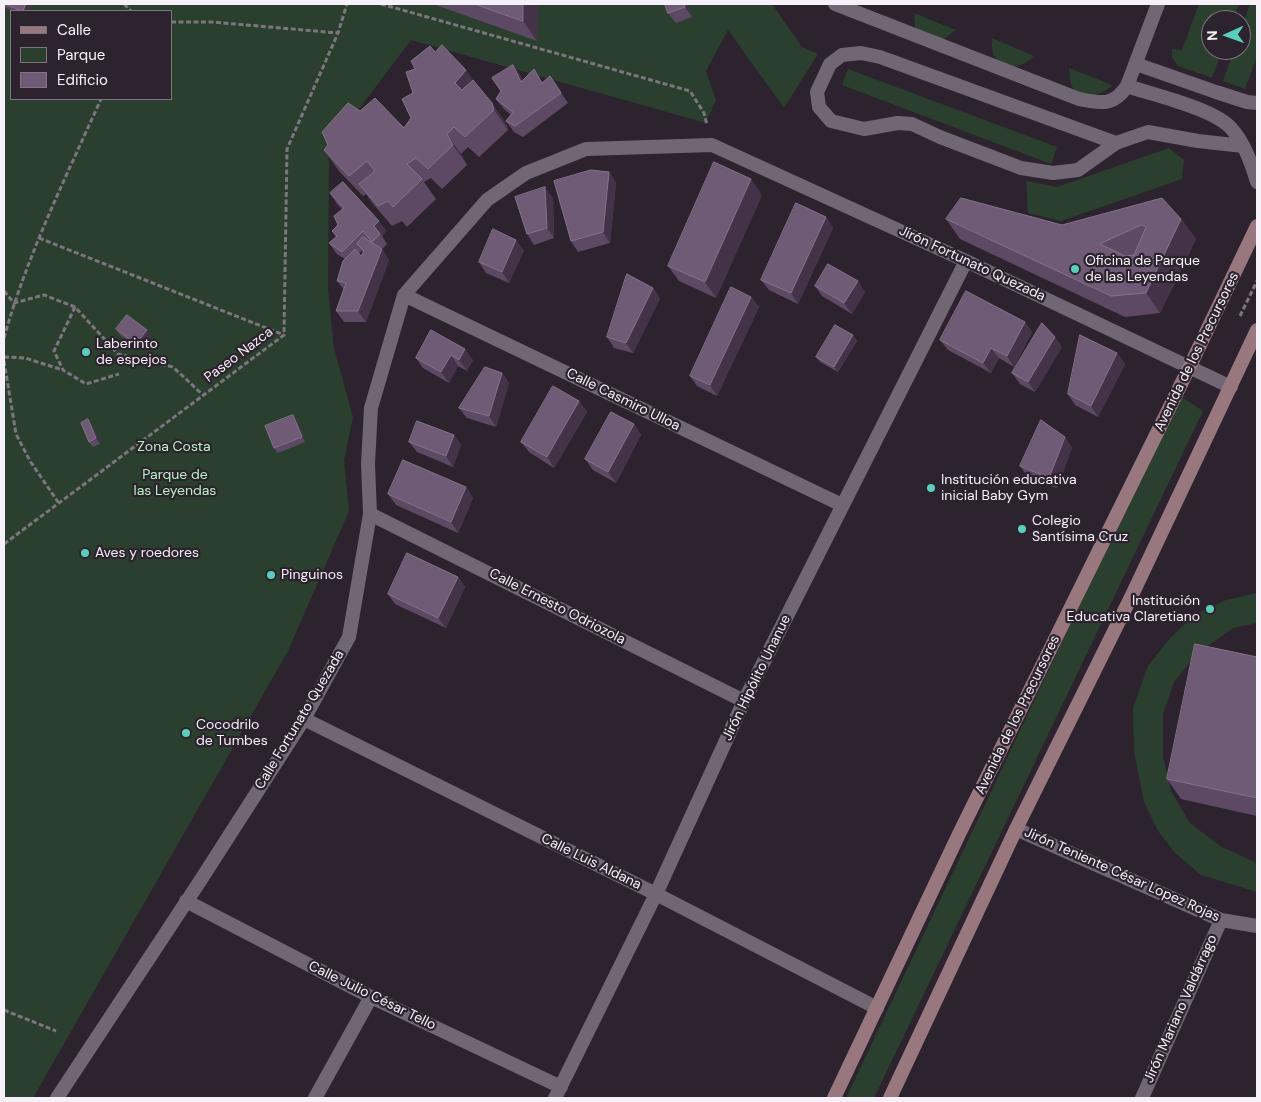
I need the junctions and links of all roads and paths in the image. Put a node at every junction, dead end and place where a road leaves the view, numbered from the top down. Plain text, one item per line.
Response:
1 (120, 4) edge
2 (124, 4) edge
3 (347, 4) edge
4 (381, 4) edge
5 (834, 4) edge
6 (1158, 4) edge
7 (172, 22) edge
8 (338, 33) junction
9 (1136, 64) junction
10 (1127, 86) junction
11 (101, 100) edge
12 (1257, 103) edge
13 (1116, 144) junction
14 (712, 145) junction
15 (1243, 146) junction
16 (1257, 182) edge
17 (1257, 229) edge
18 (39, 238) junction
19 (966, 261) junction
20 (4, 291) edge
21 (404, 295) junction
22 (14, 303) junction
23 (75, 307) junction
24 (1257, 330) edge
25 (284, 335) junction
26 (4, 338) edge
27 (4, 357) edge
28 (4, 362) edge
29 (1190, 368) junction
30 (63, 370) junction
31 (119, 374) dead end
32 (1231, 386) junction
33 (203, 395) junction
34 (58, 502) junction
35 (842, 505) junction
36 (370, 514) junction
37 (4, 544) edge
38 (744, 701) junction
39 (304, 719) junction
40 (1016, 828) junction
41 (656, 894) junction
42 (186, 901) junction
43 (1221, 920) junction
44 (1257, 926) edge
45 (371, 997) junction
46 (877, 1008) junction
47 (4, 1010) edge
48 (56, 1031) dead end
49 (558, 1093) edge
50 (57, 1098) edge
51 (315, 1098) edge
52 (834, 1098) edge
53 (890, 1098) edge
54 (1142, 1098) edge

1 - 2 path
3 - 8 path, Paseo Nazca
4 - 14 path
5 - 10 street
6 - 9 street
7 - 8 path
8 - 25 path, Paseo Nazca
9 - 10 street
9 - 12 street
10 - 15 street
11 - 18 path
13 - 13 street
13 - 15 street
14 - 19 street, Jirón Fortunato Quezada
14 - 21 street, Calle Fortunato Quezada
15 - 16 street
17 - 29 main road, Avenida de los Precursores
18 - 22 path
18 - 25 path
19 - 29 street, Jirón Fortunato Quezada
19 - 35 street, Jirón Hipólito Unanue
20 - 22 path
21 - 35 street, Calle Casmiro Ulloa
21 - 36 street, Calle Fortunato Quezada
22 - 23 path
22 - 26 path
23 - 30 path
23 - 33 path
24 - 32 main road
25 - 33 path, Paseo Nazca
27 - 30 path
28 - 34 path
29 - 32 street, Jirón Fortunato Quezada
29 - 46 main road, Avenida de los Precursores
30 - 31 path
32 - 40 main road
33 - 34 path, Paseo Nazca
34 - 37 path, Paseo Nazca
35 - 38 street, Jirón Hipólito Unanue
36 - 38 street, Calle Ernesto Odriozola
36 - 39 street, Calle Fortunato Quezada
38 - 41 street, Jirón Hipólito Unanue
39 - 41 street, Calle Luis Aldana
39 - 42 street, Calle Fortunato Quezada
40 - 43 street, Jirón Teniente César Lopez Rojas
40 - 53 main road
41 - 46 street, Calle Luis Aldana
41 - 49 street, Jirón Hipólito Unanue
42 - 45 street, Calle Julio César Tello
42 - 50 street, Calle Fortunato Quezada
43 - 44 street, Jirón Teniente César Lopez Rojas
43 - 54 street, Jirón Mariano Valdárrago
45 - 49 street, Calle Julio César Tello
45 - 51 street
46 - 52 main road, Avenida de los Precursores
47 - 48 path

